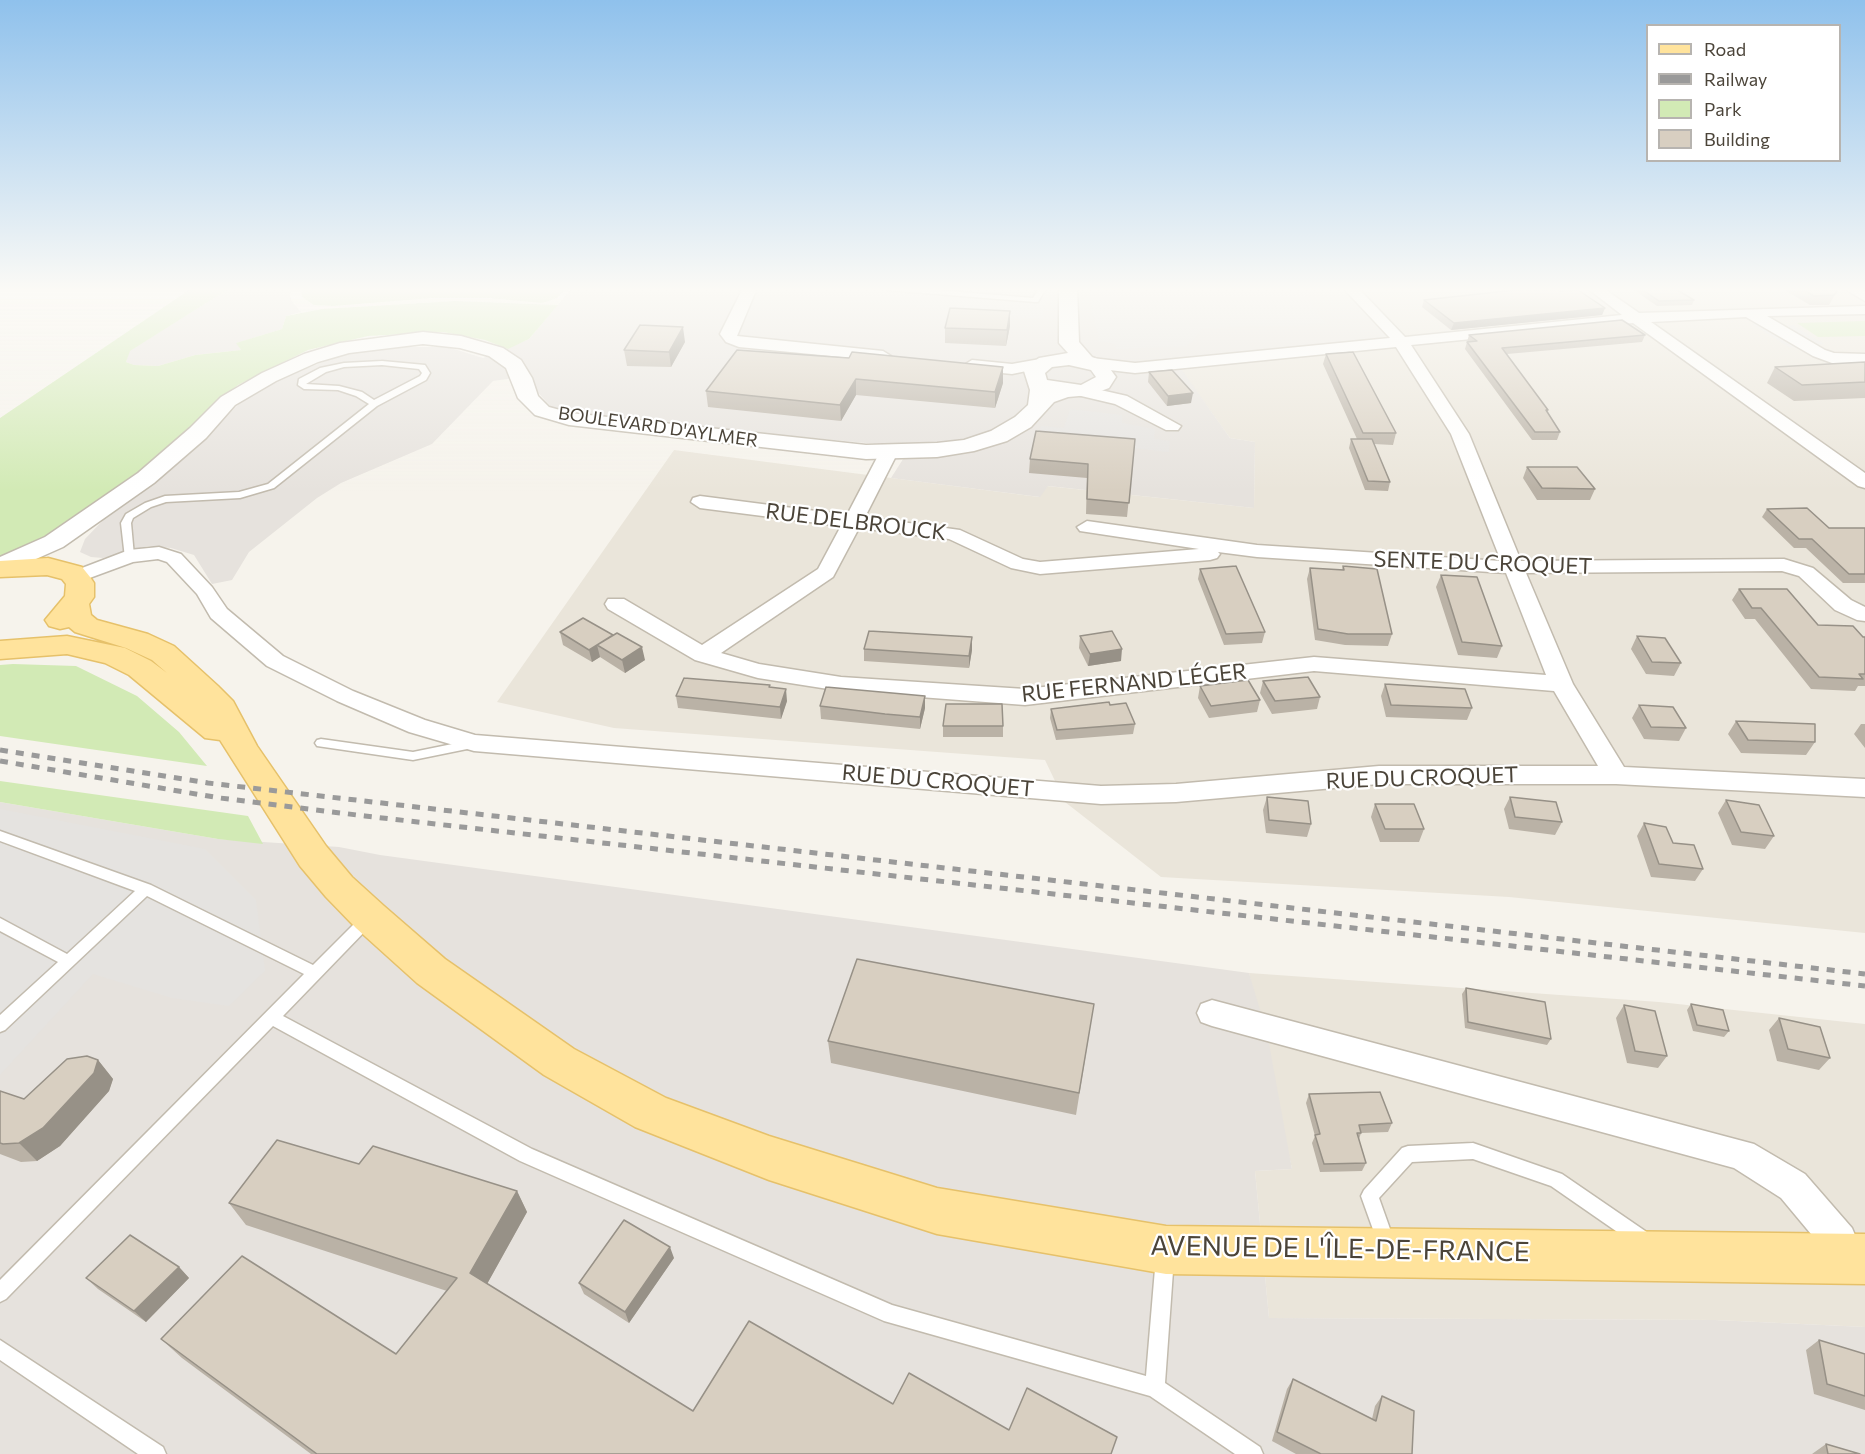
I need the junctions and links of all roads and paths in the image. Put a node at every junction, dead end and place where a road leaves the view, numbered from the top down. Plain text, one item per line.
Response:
1 (323, 356) edge
2 (501, 356) edge
3 (879, 356) edge
4 (1057, 356) edge
5 (1081, 356) edge
6 (1250, 356) edge
7 (1408, 356) edge
8 (1690, 356) edge
9 (1826, 356) edge
10 (901, 358) edge
11 (1865, 359) edge
12 (959, 364) edge
13 (1042, 371) junction
14 (1096, 371) junction
15 (1074, 391) junction
16 (1121, 400) junction
17 (374, 404) junction
18 (1038, 405) junction
19 (1172, 426) dead end
20 (889, 453) junction
21 (1865, 482) edge
22 (700, 502) dead end
23 (100, 511) junction
24 (854, 521) junction
25 (1088, 527) dead end
26 (1257, 551) junction
27 (129, 556) junction
28 (1514, 567) junction
29 (0, 568) edge
30 (71, 584) junction
31 (616, 604) dead end
32 (1865, 615) edge
33 (1, 650) edge
34 (703, 655) junction
35 (1561, 684) junction
36 (321, 743) dead end
37 (474, 743) junction
38 (242, 750) junction
39 (1616, 775) junction
40 (1865, 788) edge
41 (0, 836) edge
42 (146, 889) junction
43 (370, 918) junction
44 (0, 924) edge
45 (68, 961) junction
46 (315, 973) junction
47 (1212, 1013) dead end
48 (271, 1017) junction
49 (3, 1019) edge
50 (1166, 1250) junction
51 (1389, 1252) junction
52 (1666, 1255) junction
53 (1856, 1258) edge
54 (0, 1293) edge
55 (0, 1349) edge
56 (1155, 1388) junction
57 (156, 1454) edge
58 (1253, 1454) edge

1 - 23 street, BOULEVARD D'AYLMER
2 - 20 street, BOULEVARD D'AYLMER
3 - 10 street
4 - 13 street
5 - 14 street
6 - 14 street
7 - 28 street
8 - 21 street
9 - 11 street
12 - 13 street
13 - 14 street
13 - 15 street
13 - 18 street
14 - 15 street, BOULEVARD D'AYLMER
14 - 16 street
15 - 16 street
15 - 18 street, BOULEVARD D'AYLMER
16 - 19 street
17 - 17 lane
17 - 27 lane
18 - 20 street, BOULEVARD D'AYLMER
20 - 24 street
22 - 24 street, RUE DELBROUCK
23 - 29 street, BOULEVARD D'AYLMER
23 - 30 street, BOULEVARD D'AYLMER
24 - 26 street, RUE DELBROUCK
24 - 34 street
25 - 26 street, SENTE DU CROQUET
26 - 28 street, SENTE DU CROQUET
27 - 30 street, RUE DU CROQUET
27 - 37 street, RUE DU CROQUET
28 - 32 street, SENTE DU CROQUET
28 - 35 street
29 - 30 main road
30 - 33 main road
30 - 38 main road, AVENUE DE L'ÎLE-DE-FRANCE
31 - 34 street, RUE FERNAND LÉGER
33 - 38 main road, AVENUE DE L'ÎLE-DE-FRANCE
34 - 35 street, RUE FERNAND LÉGER
35 - 39 street
36 - 37 lane
37 - 39 street, RUE DU CROQUET
38 - 43 main road, AVENUE DE L'ÎLE-DE-FRANCE
39 - 40 street, RUE DU CROQUET
41 - 42 lane
42 - 45 lane
42 - 46 lane
43 - 46 lane
43 - 50 main road, AVENUE DE L'ÎLE-DE-FRANCE
44 - 45 lane
45 - 49 lane
46 - 48 lane
47 - 53 street, AVENUE DE L'ÎLE-DE-FRANCE
48 - 54 lane
48 - 56 lane
50 - 51 main road, AVENUE DE L'ÎLE-DE-FRANCE
50 - 56 lane
51 - 52 main road, AVENUE DE L'ÎLE-DE-FRANCE
51 - 52 lane
52 - 53 main road, AVENUE DE L'ÎLE-DE-FRANCE
55 - 57 lane
56 - 58 lane

